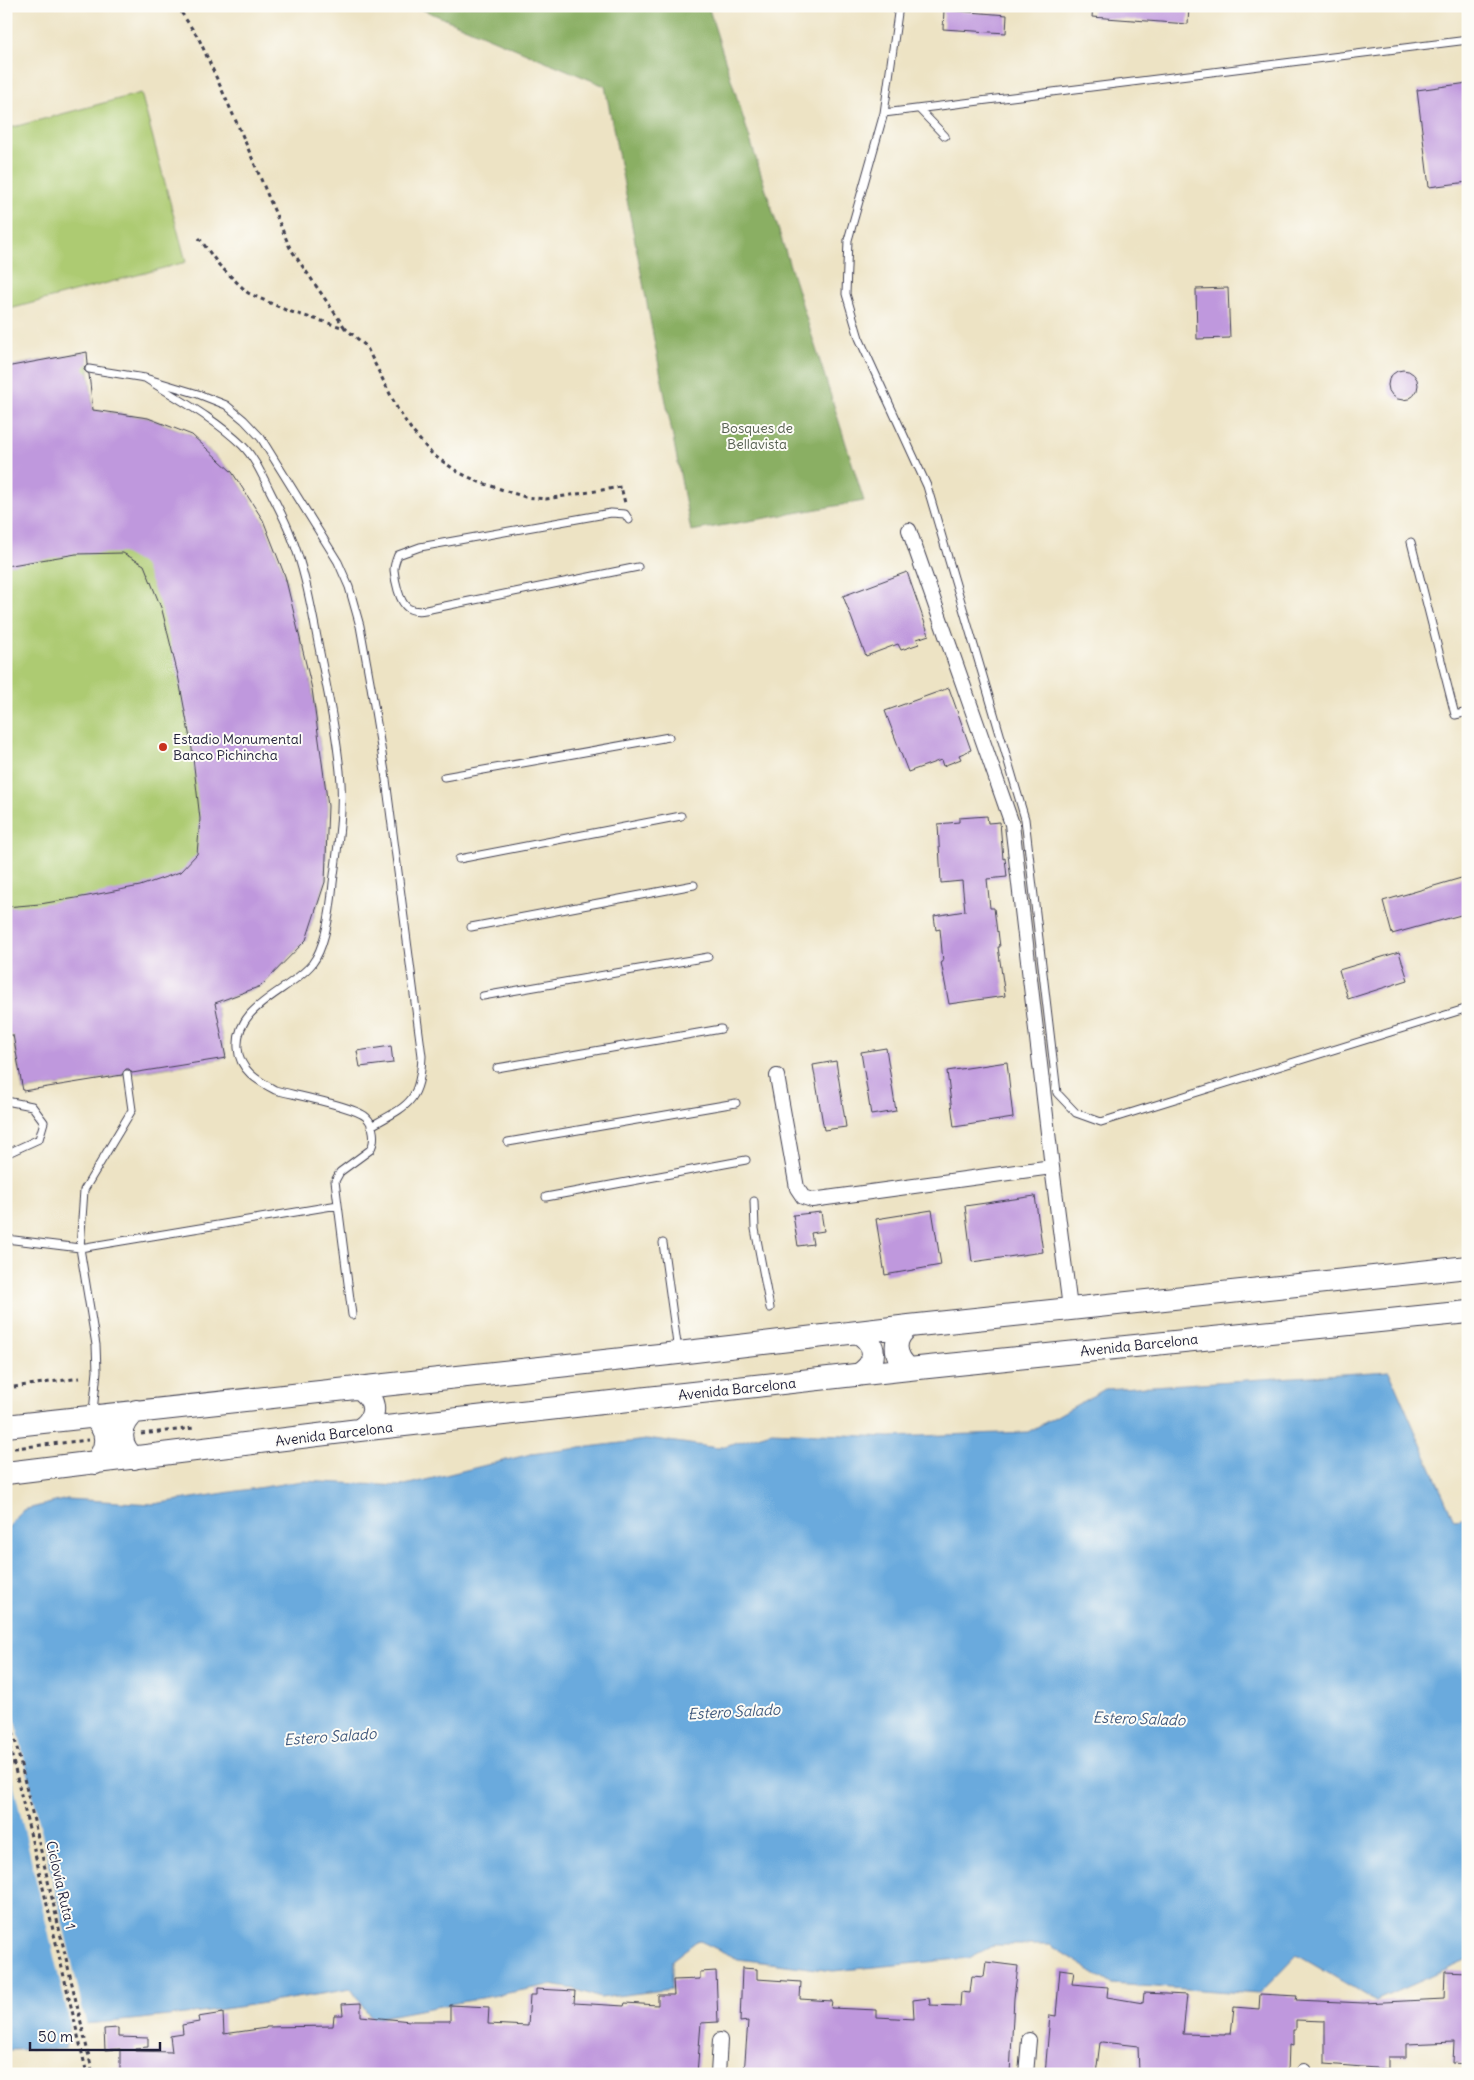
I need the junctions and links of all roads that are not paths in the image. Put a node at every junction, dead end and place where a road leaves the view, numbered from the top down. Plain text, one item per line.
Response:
1 (899, 6) edge
2 (1468, 40) edge
3 (919, 109) junction
4 (884, 113) junction
5 (945, 136) dead end
6 (89, 369) dead end
7 (145, 378) junction
8 (629, 520) road end
9 (909, 530) dead end
10 (1411, 542) dead end
11 (638, 567) dead end
12 (1468, 712) edge
13 (669, 737) dead end
14 (444, 777) dead end
15 (681, 816) dead end
16 (459, 859) dead end
17 (694, 885) dead end
18 (471, 927) dead end
19 (708, 957) dead end
20 (483, 996) dead end
21 (1468, 1008) edge
22 (721, 1028) dead end
23 (497, 1068) dead end
24 (127, 1074) dead end
25 (777, 1076) dead end
26 (6, 1101) edge
27 (736, 1103) dead end
28 (371, 1126) junction
29 (508, 1142) dead end
30 (6, 1154) edge
31 (746, 1160) dead end
32 (1052, 1167) junction
33 (546, 1197) dead end
34 (754, 1201) dead end
35 (338, 1204) junction
36 (6, 1239) edge
37 (664, 1243) dead end
38 (80, 1248) junction
39 (1468, 1267) edge
40 (770, 1308) dead end
41 (1070, 1308) junction
42 (1468, 1312) edge
43 (352, 1315) dead end
44 (909, 1326) junction
45 (856, 1332) junction
46 (678, 1353) junction
47 (909, 1369) junction
48 (858, 1375) junction
49 (394, 1384) junction
50 (358, 1387) junction
51 (136, 1411) junction
52 (92, 1416) junction
53 (6, 1426) edge
54 (400, 1426) junction
55 (358, 1430) junction
56 (134, 1458) junction
57 (95, 1463) junction
58 (6, 1473) edge
59 (720, 2040) dead end
60 (1029, 2040) dead end
61 (718, 2074) edge
62 (1026, 2074) edge

1 - 4 lane
2 - 3 lane
3 - 4 lane
3 - 5 lane
4 - 21 lane
6 - 7 lane
7 - 28 lane
7 - 28 lane
8 - 11 lane
9 - 32 street
10 - 12 lane
13 - 14 lane
15 - 16 lane
17 - 18 lane
19 - 20 lane
22 - 23 lane
24 - 38 lane
25 - 32 street
26 - 30 lane
27 - 29 lane
28 - 35 lane
31 - 33 lane
32 - 41 street
34 - 40 lane
35 - 38 lane
35 - 43 lane
36 - 38 lane
37 - 46 lane
38 - 52 lane
39 - 41 main road
41 - 44 main road
42 - 47 main road, Avenida Barcelona
44 - 45 main road
44 - 47 main road
45 - 46 main road
45 - 48 main road
46 - 49 main road
47 - 48 main road, Avenida Barcelona
48 - 54 main road, Avenida Barcelona
49 - 50 main road
49 - 54 main road
50 - 51 main road
50 - 55 main road
51 - 52 main road
51 - 56 main road
52 - 53 main road
52 - 57 main road
54 - 55 main road, Avenida Barcelona
55 - 56 main road, Avenida Barcelona
56 - 57 main road, Avenida Barcelona
57 - 58 main road, Avenida Barcelona
59 - 61 street
60 - 62 street

